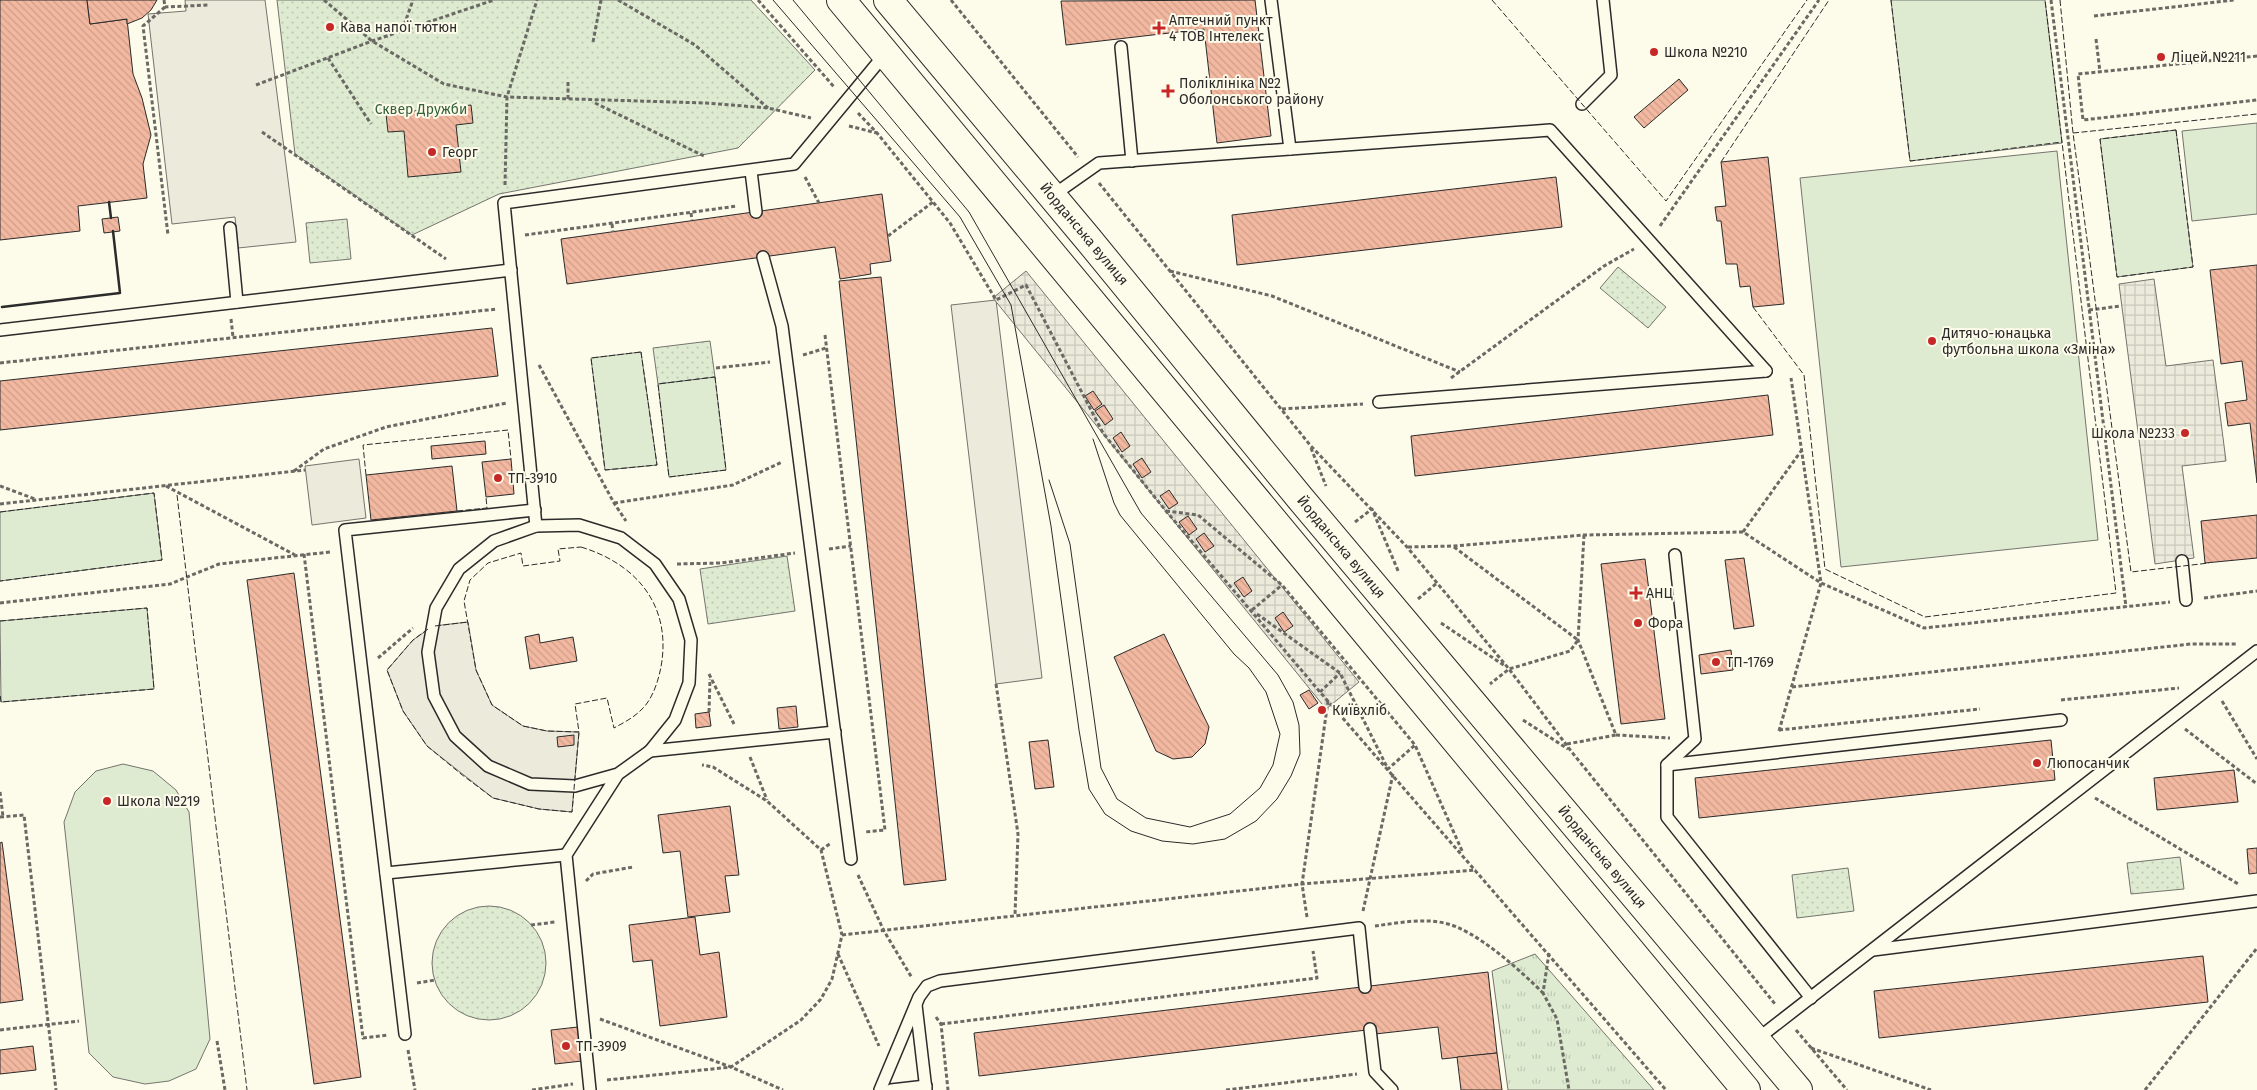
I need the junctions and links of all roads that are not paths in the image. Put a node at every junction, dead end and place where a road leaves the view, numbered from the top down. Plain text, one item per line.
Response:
1 (840, 0) edge
2 (888, 0) edge
3 (1271, 0) edge
4 (1603, 0) edge
5 (1121, 47) dead end
6 (885, 54) junction
7 (1582, 104) dead end
8 (1290, 149) junction
9 (1132, 161) junction
10 (745, 172) junction
11 (1052, 196) junction
12 (756, 212) dead end
13 (230, 228) dead end
14 (763, 257) dead end
15 (511, 270) junction
16 (237, 302) junction
17 (0, 330) edge
18 (1379, 402) road end
19 (535, 510) junction
20 (536, 526) junction
21 (1675, 555) dead end
22 (2182, 561) dead end
23 (2186, 600) road end
24 (2257, 651) edge
25 (2061, 720) dead end
26 (834, 732) junction
27 (650, 751) junction
28 (1667, 765) junction
29 (618, 774) junction
30 (566, 855) junction
31 (851, 859) road end
32 (386, 873) junction
33 (2257, 901) edge
34 (1871, 951) junction
35 (1365, 987) dead end
36 (1811, 998) junction
37 (916, 1004) junction
38 (1370, 1029) dead end
39 (405, 1034) road end
40 (1756, 1040) junction
41 (589, 1086) edge
42 (926, 1088) edge
43 (880, 1090) edge
44 (891, 1090) edge
45 (1392, 1090) edge
46 (1746, 1090) edge
47 (1798, 1090) edge

1 - 6 main road
2 - 11 main road, Йорданська вулиця
3 - 8 lane
4 - 7 lane
5 - 9 lane
6 - 10 lane
6 - 46 main road
8 - 9 lane
8 - 18 lane
9 - 11 lane
10 - 12 lane
10 - 15 lane
11 - 40 main road, Йорданська вулиця
13 - 16 lane
14 - 26 lane
15 - 16 lane
15 - 19 lane
16 - 17 lane
19 - 20 lane
19 - 32 lane
20 - 27 lane
20 - 29 lane
21 - 28 lane
22 - 23 lane
24 - 34 lane
25 - 28 lane
26 - 27 lane
26 - 31 lane
27 - 29 lane
28 - 36 lane
29 - 30 lane
30 - 32 lane
30 - 41 lane
32 - 39 lane
33 - 34 lane
34 - 36 lane
35 - 37 lane
36 - 40 lane
37 - 42 lane
37 - 43 lane
38 - 45 lane
40 - 47 main road, Йорданська вулиця
42 - 44 lane

